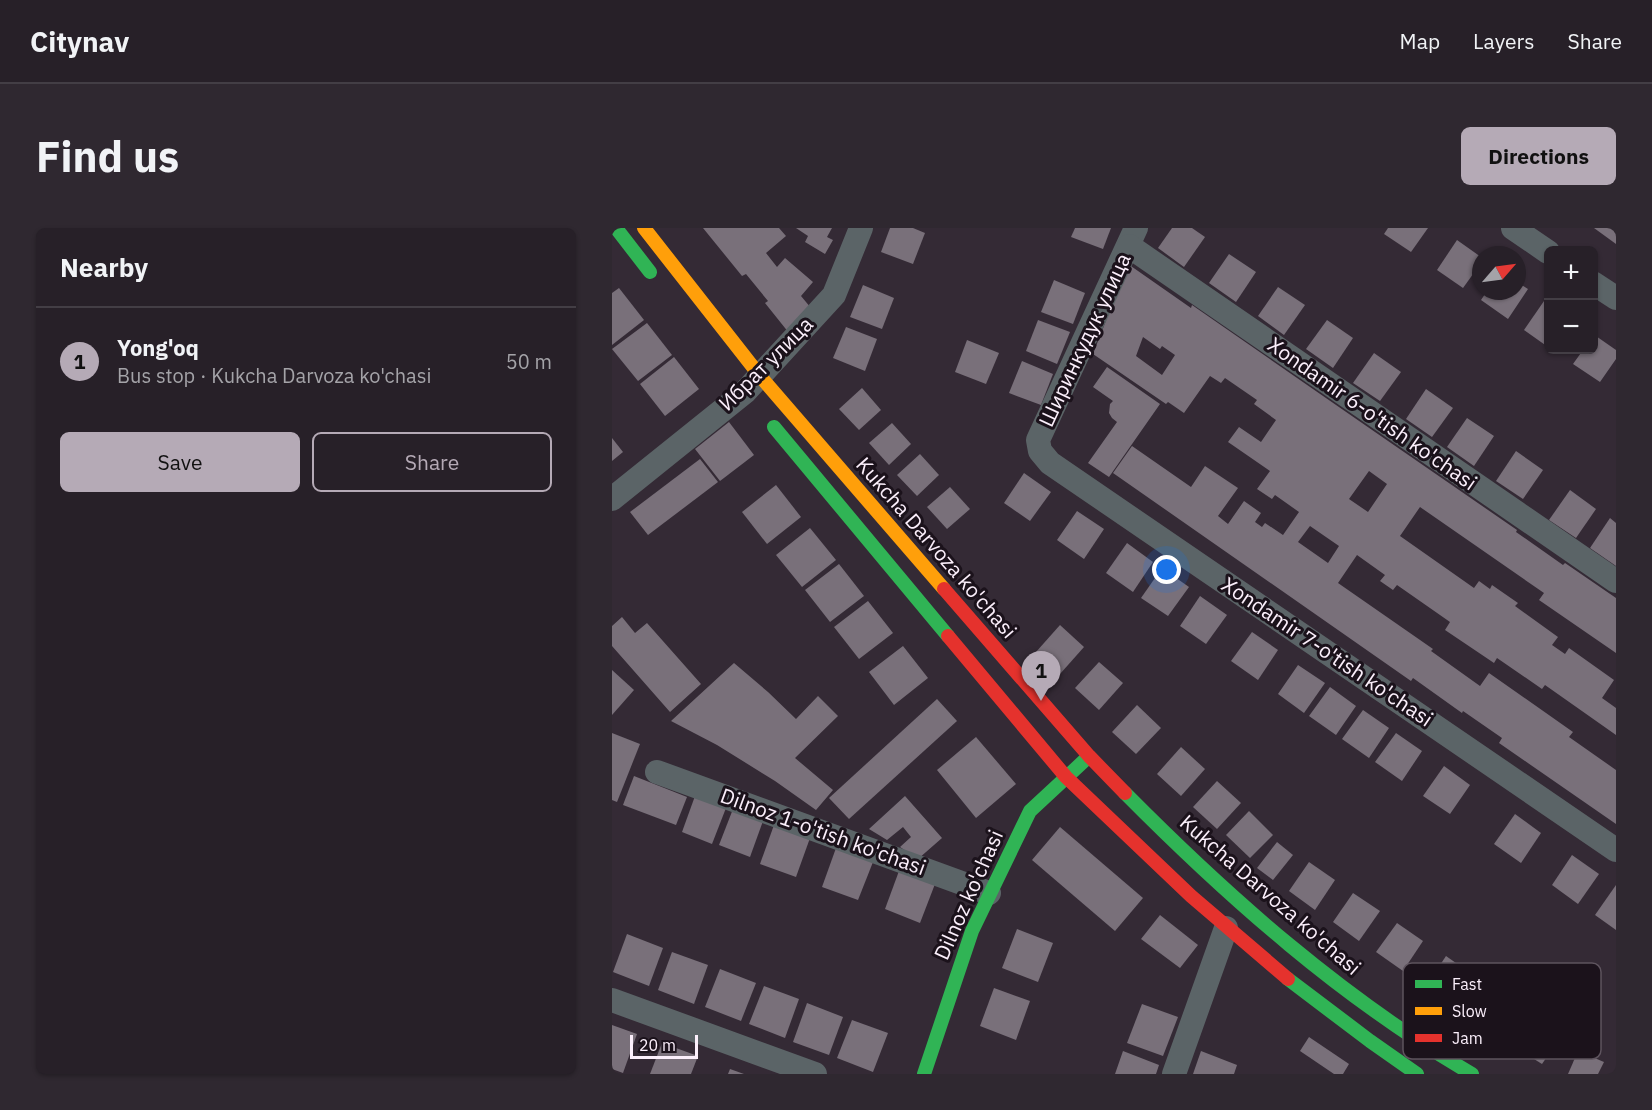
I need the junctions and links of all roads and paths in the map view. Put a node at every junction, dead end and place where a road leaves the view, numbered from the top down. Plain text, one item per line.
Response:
1 (616, 228) edge
2 (644, 228) edge
3 (861, 228) edge
4 (1513, 228) edge
5 (1132, 237) edge
6 (1544, 249) edge
7 (659, 283) dead end
8 (1598, 286) edge
9 (1616, 298) edge
10 (749, 388) junction
11 (767, 418) dead end
12 (1040, 451) joint
13 (612, 499) edge
14 (1616, 581) edge
15 (1089, 756) junction
16 (657, 772) dead end
17 (1066, 777) junction
18 (1616, 850) edge
19 (989, 893) junction
20 (1226, 928) junction
21 (612, 1000) edge
22 (1403, 1031) edge
23 (1445, 1059) edge
24 (815, 1074) edge
25 (924, 1074) edge
26 (1174, 1074) edge
27 (1417, 1074) edge
28 (1472, 1074) edge

1 - 7 main road
2 - 10 main road, Kukcha Darvoza ko'chasi
3 - 10 street, Ибрат улица
4 - 6 street
5 - 12 street, Ширинкудук улица
5 - 14 street, Xondamir 6-o'tish ko'chasi
8 - 9 street
10 - 13 street, Ибрат улица
10 - 15 main road, Kukcha Darvoza ko'chasi
11 - 17 main road
12 - 18 street, Xondamir 7-o'tish ko'chasi
15 - 17 main road, Dilnoz ko'chasi
15 - 22 main road, Kukcha Darvoza ko'chasi
16 - 19 street, Dilnoz 1-o'tish ko'chasi
17 - 19 main road, Dilnoz ko'chasi
17 - 20 main road
19 - 25 main road, Dilnoz ko'chasi
20 - 26 street
20 - 27 main road
21 - 24 street
23 - 28 main road, Kukcha Darvoza ko'chasi

